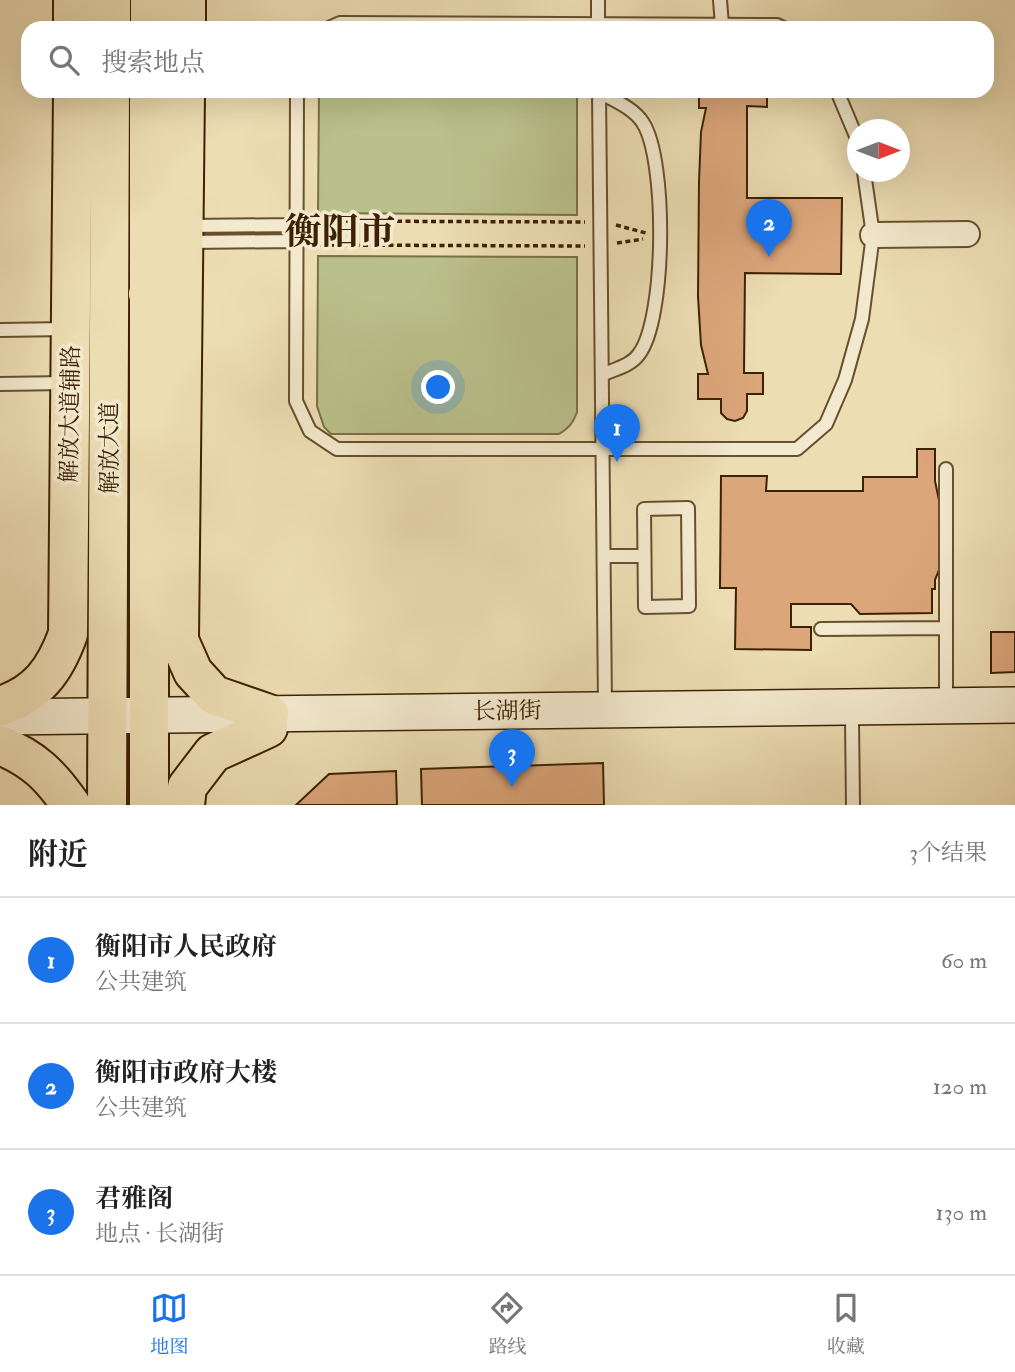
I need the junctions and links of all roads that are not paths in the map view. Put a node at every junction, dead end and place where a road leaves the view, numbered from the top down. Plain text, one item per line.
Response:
1 (73, 0) edge
2 (111, 0) edge
3 (150, 0) edge
4 (186, 0) edge
5 (598, 0) edge
6 (720, 0) edge
7 (73, 21) edge
8 (111, 21) edge
9 (150, 21) edge
10 (186, 21) edge
11 (598, 21) edge
12 (722, 21) edge
13 (73, 98) edge
14 (110, 98) edge
15 (149, 98) edge
16 (185, 98) edge
17 (297, 98) edge
18 (599, 98) edge
19 (608, 98) edge
20 (840, 98) edge
21 (849, 119) edge
22 (149, 177) junction
23 (865, 182) edge
24 (296, 223) junction
25 (183, 234) junction
26 (967, 234) dead end
27 (873, 235) junction
28 (296, 243) junction
29 (148, 295) junction
30 (109, 298) junction
31 (70, 329) junction
32 (0, 330) edge
33 (602, 375) junction
34 (70, 383) junction
35 (0, 384) edge
36 (603, 449) junction
37 (946, 469) dead end
38 (644, 555) junction
39 (604, 556) junction
40 (149, 571) junction
41 (946, 628) junction
42 (821, 629) dead end
43 (179, 640) junction
44 (1015, 705) edge
45 (0, 706) edge
46 (946, 706) junction
47 (0, 717) edge
48 (606, 717) junction
49 (1015, 720) edge
50 (268, 721) junction
51 (852, 721) junction
52 (149, 722) junction
53 (107, 723) junction
54 (0, 731) edge
55 (0, 746) edge
56 (71, 805) edge
57 (107, 805) edge
58 (149, 805) edge
59 (185, 805) edge
60 (853, 805) edge

1 - 7 main road
2 - 8 main road
3 - 9 main road
4 - 10 main road
5 - 11 lane
6 - 12 lane
13 - 31 main road, 解放大道辅路
14 - 30 main road, 解放大道
15 - 22 main road, 解放大道
16 - 25 main road
17 - 24 lane
18 - 33 lane
19 - 33 lane
20 - 21 lane
22 - 25 main road
22 - 29 main road, 解放大道
23 - 27 lane
24 - 25 lane
24 - 28 lane
25 - 28 lane
25 - 29 main road
25 - 43 main road
26 - 27 street
27 - 36 lane
28 - 36 lane
29 - 40 main road, 解放大道
30 - 31 main road
30 - 53 main road, 解放大道
31 - 32 lane
31 - 34 main road, 解放大道辅路
33 - 36 lane
34 - 35 lane
34 - 45 main road, 解放大道辅路
36 - 39 lane
37 - 41 lane
38 - 38 lane
38 - 39 lane
39 - 48 lane
40 - 43 main road
40 - 52 main road, 解放大道
41 - 42 lane
41 - 46 lane
43 - 50 main road
44 - 46 main road, 长湖街
46 - 48 main road, 长湖街
47 - 53 main road, 长湖街
48 - 50 main road, 长湖街
48 - 51 main road, 长湖街
49 - 51 main road, 长湖街
50 - 52 main road, 长湖街
50 - 59 main road
51 - 60 lane
52 - 53 main road, 长湖街
52 - 58 main road, 解放大道
53 - 54 main road, 长湖街
53 - 57 main road, 解放大道
55 - 56 main road

